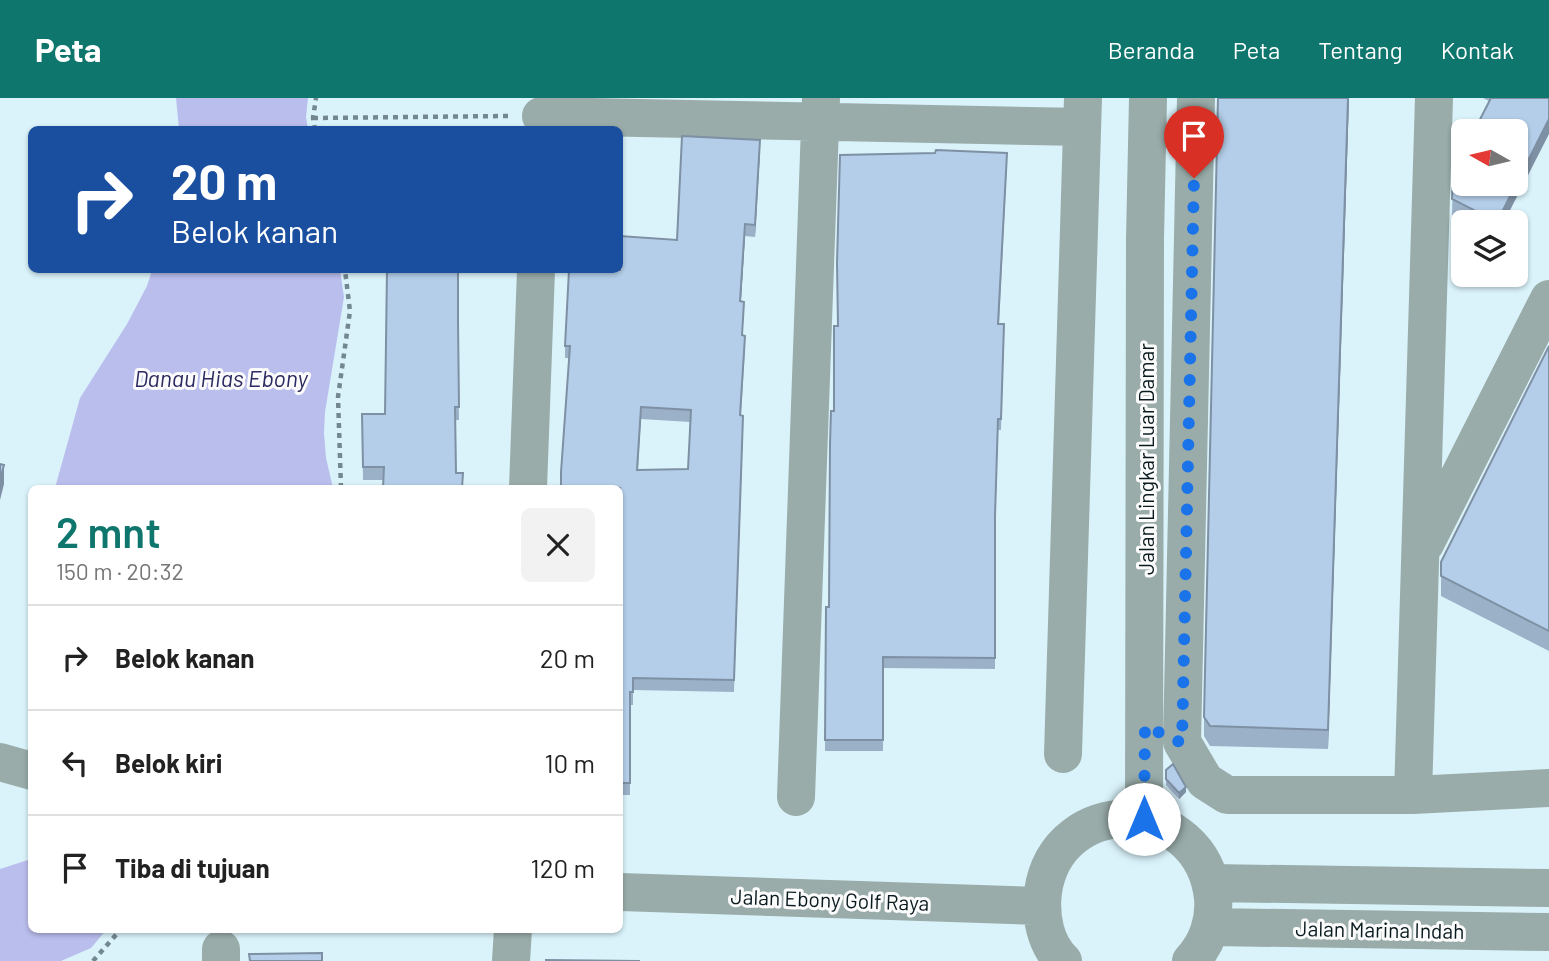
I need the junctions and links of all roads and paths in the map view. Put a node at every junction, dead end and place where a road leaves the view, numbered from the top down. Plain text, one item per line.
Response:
1 (316, 98) edge
2 (1148, 98) edge
3 (1196, 98) edge
4 (1434, 98) edge
5 (821, 110) edge
6 (1083, 113) edge
7 (541, 115) edge
8 (313, 118) junction
9 (314, 126) edge
10 (345, 273) edge
11 (536, 273) edge
12 (1549, 299) edge
13 (341, 485) edge
14 (528, 485) edge
15 (1420, 555) junction
16 (1145, 726) junction
17 (1182, 743) junction
18 (1063, 754) dead end
19 (0, 762) edge
20 (28, 771) edge
21 (1549, 788) edge
22 (1413, 795) junction
23 (796, 797) dead end
24 (1144, 819) junction
25 (1211, 883) junction
26 (1549, 888) edge
27 (623, 892) edge
28 (1041, 906) junction
29 (1211, 927) junction
30 (1549, 932) edge
31 (118, 933) edge
32 (513, 933) edge
33 (93, 961) edge
34 (510, 961) edge
35 (1063, 961) edge
36 (1191, 961) edge

1 - 8 path
2 - 16 street, Jalan Lingkar Luar Damar
3 - 17 street
4 - 15 street
5 - 6 street
5 - 7 street
5 - 23 street
6 - 18 street
7 - 8 path
8 - 9 path
10 - 13 path
11 - 14 street
12 - 15 street
15 - 22 street
16 - 17 street
16 - 24 street, Jalan Lingkar Luar Damar
17 - 22 street
19 - 20 street
21 - 22 street
24 - 25 street
24 - 28 street
25 - 26 street, Jalan Marina Indah
25 - 29 street
27 - 28 street, Jalan Ebony Golf Raya
28 - 35 street
29 - 30 street, Jalan Marina Indah
29 - 36 street
31 - 33 path
32 - 34 street

